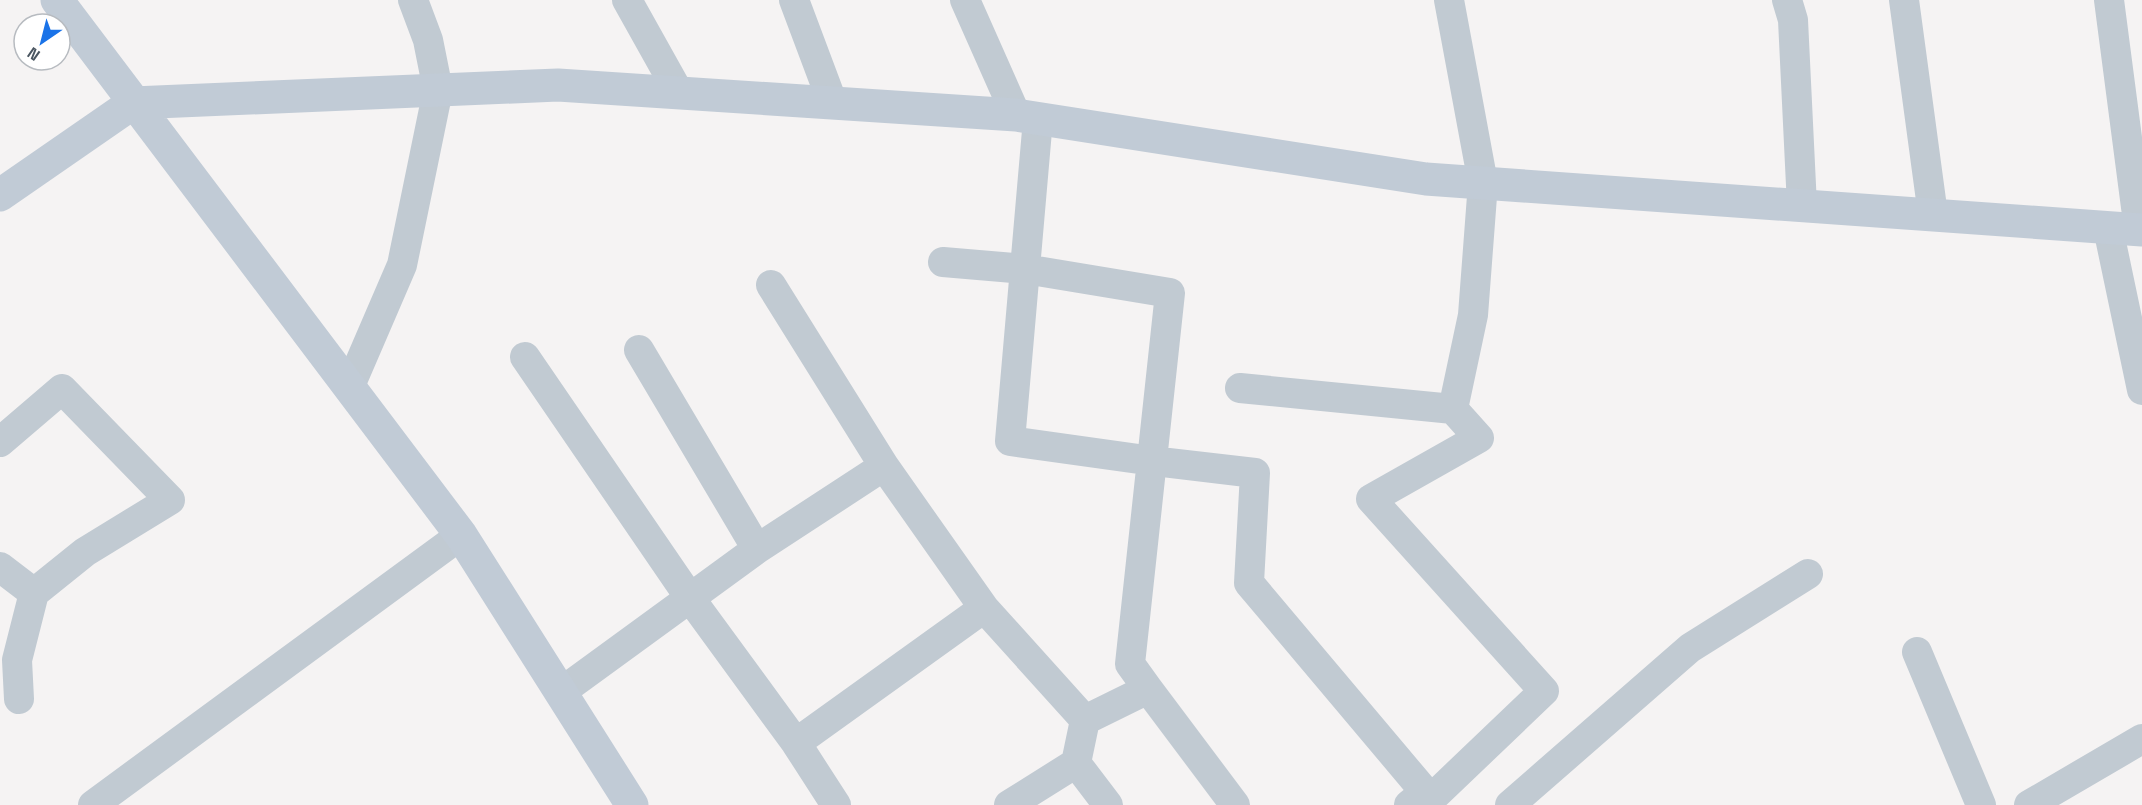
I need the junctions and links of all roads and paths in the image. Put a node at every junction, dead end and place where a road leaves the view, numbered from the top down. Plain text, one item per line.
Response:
1 (57, 0) edge
2 (413, 0) edge
3 (627, 0) edge
4 (794, 0) edge
5 (965, 0) edge
6 (1449, 0) edge
7 (1787, 0) edge
8 (1904, 0) edge
9 (2109, 0) edge
10 (438, 90) junction
11 (679, 93) junction
12 (133, 103) junction
13 (833, 104) junction
14 (1027, 117) junction
15 (1483, 183) junction
16 (0, 195) edge
17 (1802, 206) junction
18 (1933, 215) junction
19 (2130, 229) edge
20 (943, 262) dead end
21 (1025, 269) junction
22 (771, 285) dead end
23 (639, 350) dead end
24 (525, 357) dead end
25 (349, 387) junction
26 (1240, 388) dead end
27 (2142, 390) edge
28 (1453, 410) junction
29 (0, 442) edge
30 (1153, 461) junction
31 (884, 466) junction
32 (461, 536) junction
33 (757, 549) junction
34 (0, 567) edge
35 (1808, 574) dead end
36 (34, 593) junction
37 (690, 598) junction
38 (984, 608) junction
39 (1917, 651) dead end
40 (1148, 689) junction
41 (561, 692) junction
42 (19, 699) dead end
43 (1085, 720) junction
44 (2142, 739) edge
45 (796, 743) junction
46 (1076, 763) junction
47 (1427, 800) edge
48 (93, 805) edge
49 (632, 805) edge
50 (836, 805) edge
51 (1009, 805) edge
52 (1108, 805) edge
53 (1235, 805) edge
54 (1510, 805) edge
55 (1981, 805) edge
56 (2029, 805) edge

1 - 12 street
2 - 10 street
3 - 11 street
4 - 13 street
5 - 14 street
6 - 15 street
7 - 17 street
8 - 18 street
9 - 19 street
10 - 11 street
10 - 12 street
10 - 25 street
11 - 13 street
12 - 16 street
12 - 25 street
13 - 14 street
14 - 15 street
14 - 21 street
15 - 17 street
15 - 28 street
17 - 18 street
18 - 19 street
19 - 27 street
20 - 21 street
21 - 30 street
21 - 30 street
22 - 31 street
23 - 33 street
24 - 37 street
25 - 32 street
26 - 28 street
28 - 47 street
29 - 36 street
30 - 40 street
30 - 47 street
31 - 33 street
31 - 38 street
32 - 41 street
32 - 48 street
33 - 37 street
34 - 36 street
35 - 54 street
36 - 42 street
37 - 41 street
37 - 45 street
38 - 43 street
38 - 45 street
39 - 55 street
40 - 43 street
40 - 53 street
41 - 49 street
43 - 46 street
44 - 56 street
45 - 50 street
46 - 51 street
46 - 52 street

